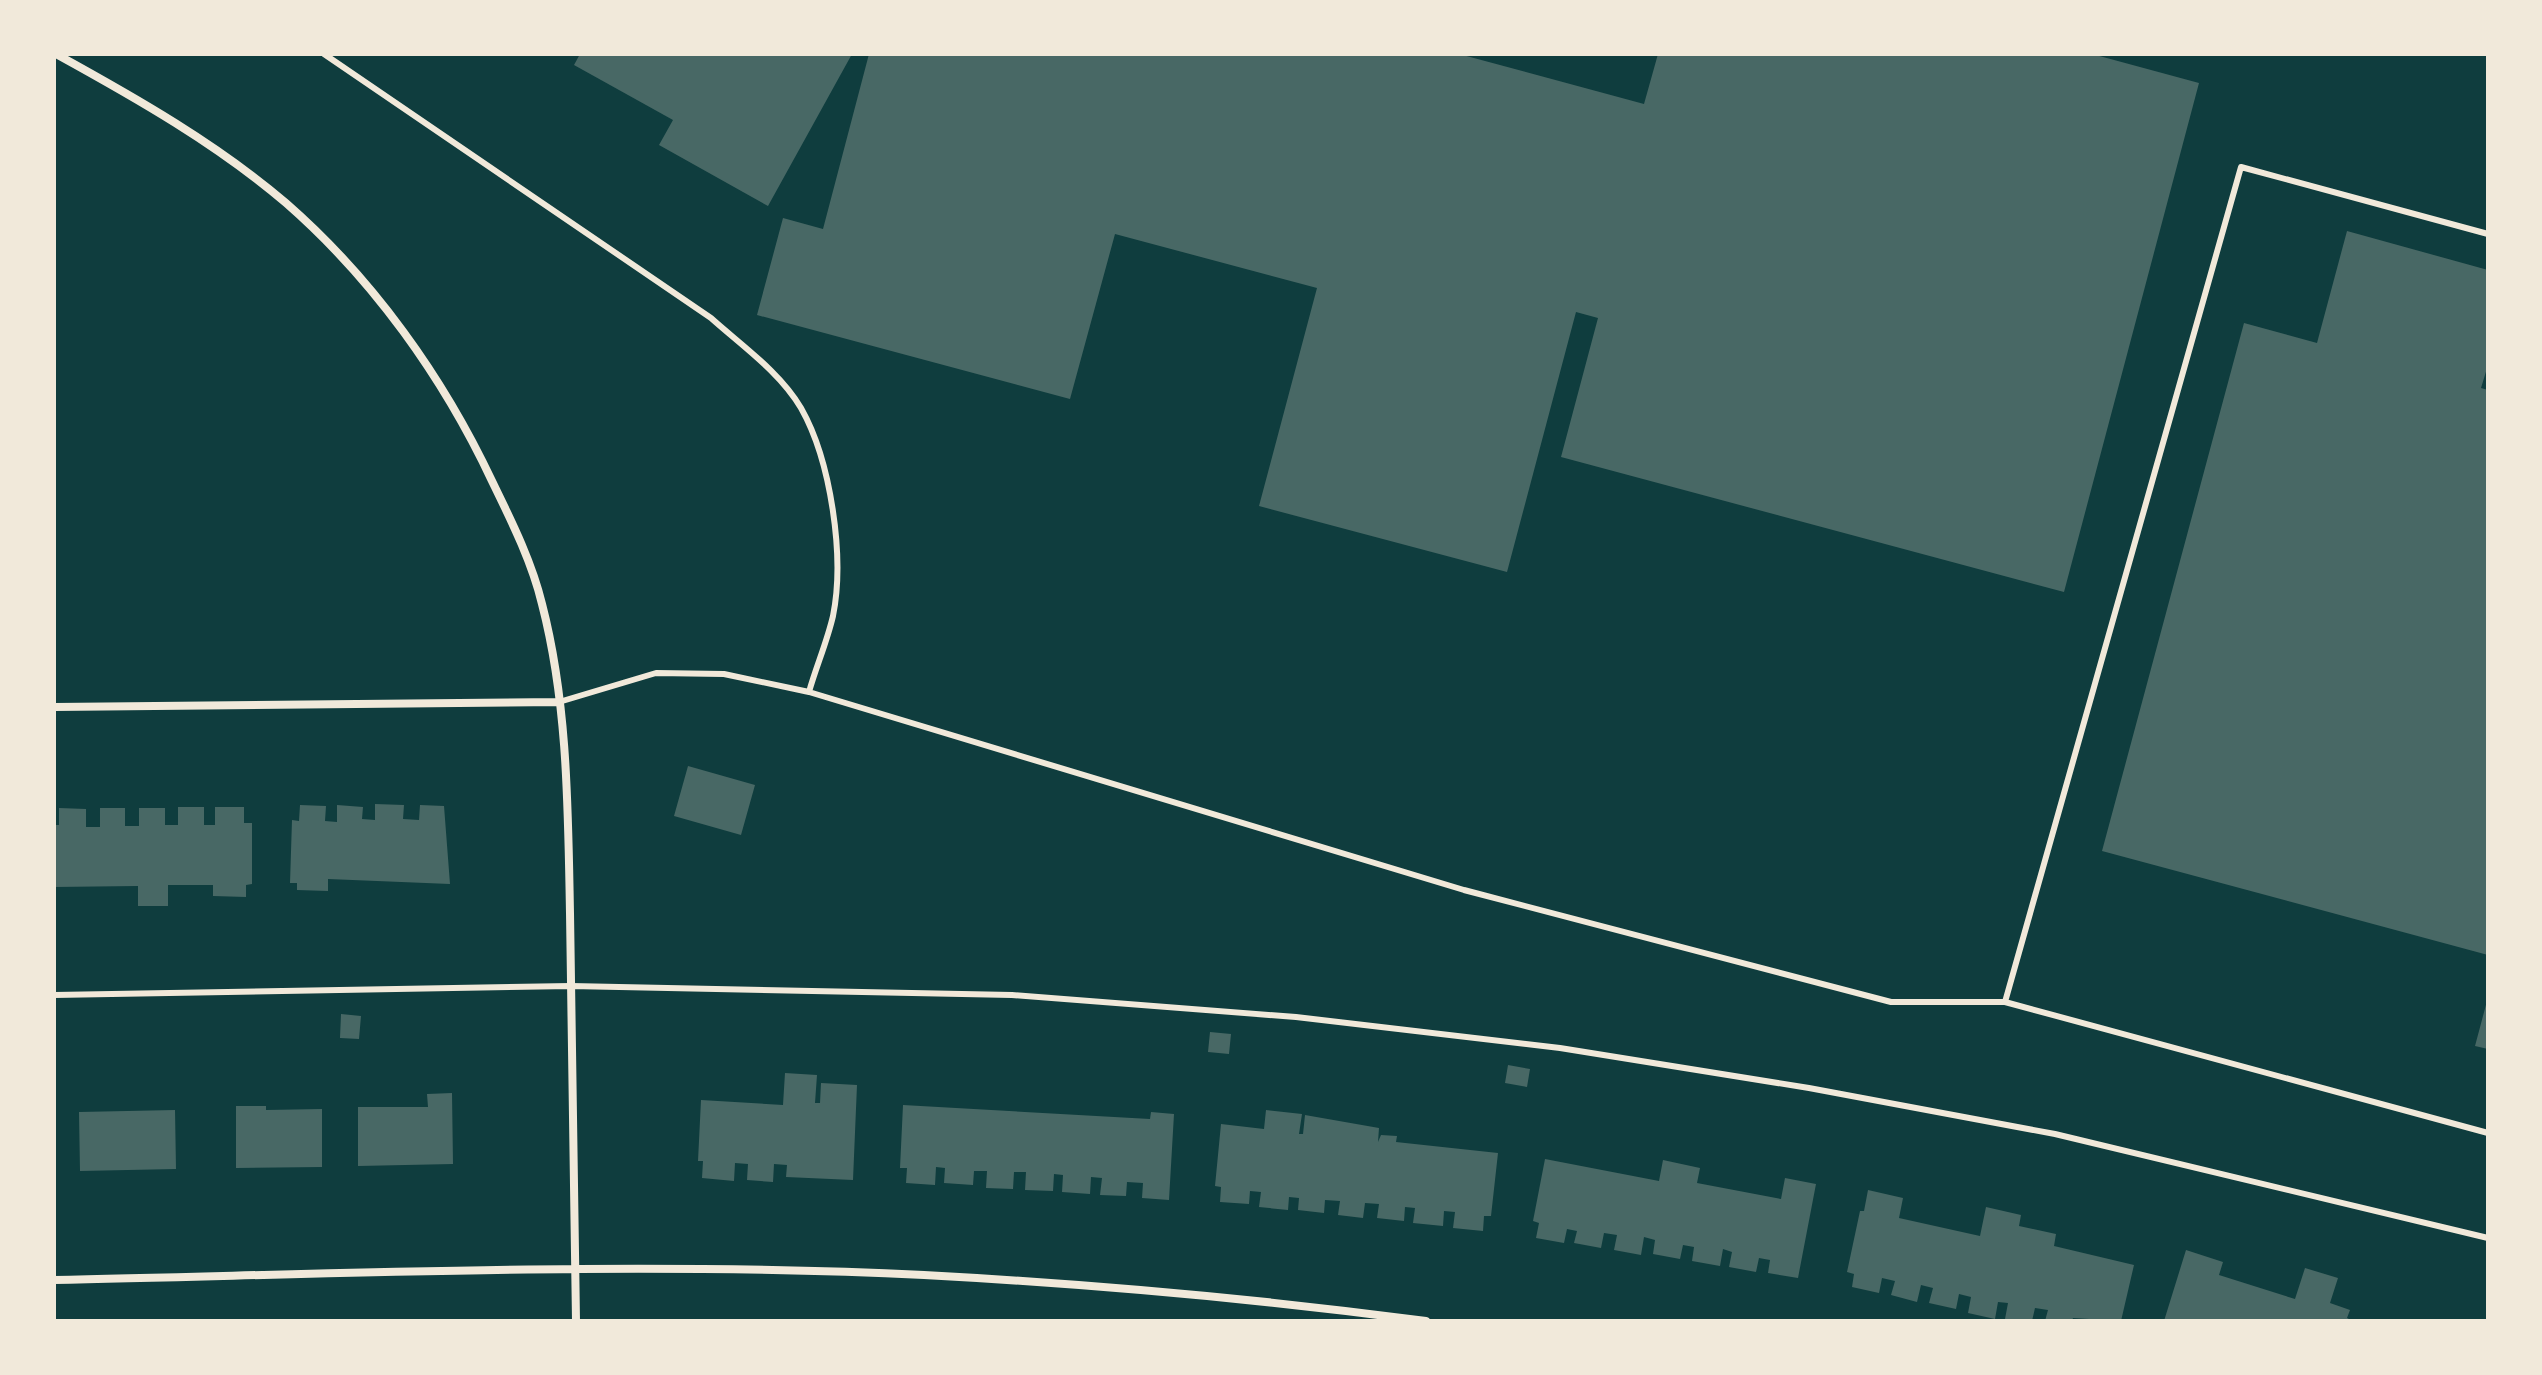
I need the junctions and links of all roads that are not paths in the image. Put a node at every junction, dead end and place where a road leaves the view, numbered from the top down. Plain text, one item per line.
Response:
1 (56, 54) edge
2 (324, 54) edge
3 (2488, 234) edge
4 (809, 692) junction
5 (559, 702) junction
6 (54, 707) edge
7 (571, 986) junction
8 (54, 995) edge
9 (2005, 1002) junction
10 (2488, 1133) edge
11 (2488, 1238) edge
12 (575, 1269) junction
13 (54, 1280) edge
14 (576, 1321) edge
15 (1426, 1321) edge

1 - 5 street
2 - 4 lane
3 - 9 lane
4 - 5 lane
4 - 9 lane
5 - 6 street
5 - 7 street
7 - 8 lane
7 - 11 lane
7 - 12 street
9 - 10 lane
12 - 13 street
12 - 14 street
12 - 15 street

